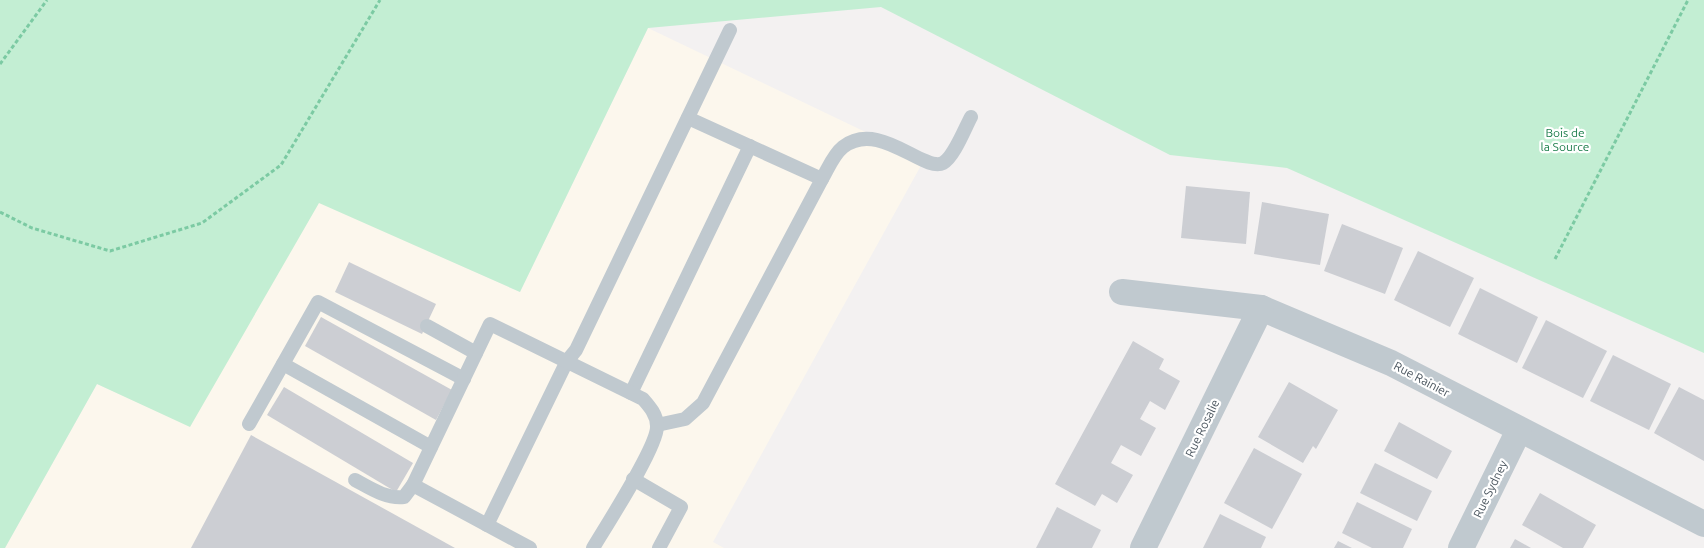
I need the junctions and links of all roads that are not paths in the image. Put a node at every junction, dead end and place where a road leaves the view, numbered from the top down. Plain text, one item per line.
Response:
1 (730, 30) dead end
2 (971, 117) dead end
3 (688, 118) junction
4 (750, 146) junction
5 (822, 179) junction
6 (1122, 292) dead end
7 (1261, 308) junction
8 (426, 326) dead end
9 (476, 353) junction
10 (567, 362) junction
11 (284, 364) junction
12 (464, 379) junction
13 (631, 393) junction
14 (249, 424) dead end
15 (657, 426) junction
16 (1519, 430) junction
17 (431, 447) junction
18 (633, 479) junction
19 (355, 480) dead end
20 (413, 485) junction
21 (1704, 524) edge
22 (487, 525) junction
23 (530, 548) edge
24 (593, 548) edge
25 (659, 548) edge
26 (1143, 548) edge
27 (1461, 548) edge

1 - 3 lane
2 - 5 lane
3 - 4 lane
3 - 10 lane
4 - 5 lane
4 - 13 lane
5 - 15 lane
6 - 7 street, Rue Rainier
7 - 16 street, Rue Rainier
7 - 26 street, Rue Rosalie
8 - 9 lane
9 - 10 lane
9 - 12 lane
10 - 13 lane
10 - 22 lane
11 - 12 lane
11 - 14 lane
11 - 17 lane
12 - 17 lane
13 - 15 lane
15 - 18 lane
16 - 21 street, Rue Rainier
16 - 27 street, Rue Sydney
17 - 20 lane
18 - 24 lane
18 - 25 lane
19 - 20 lane
20 - 22 lane
22 - 23 lane

